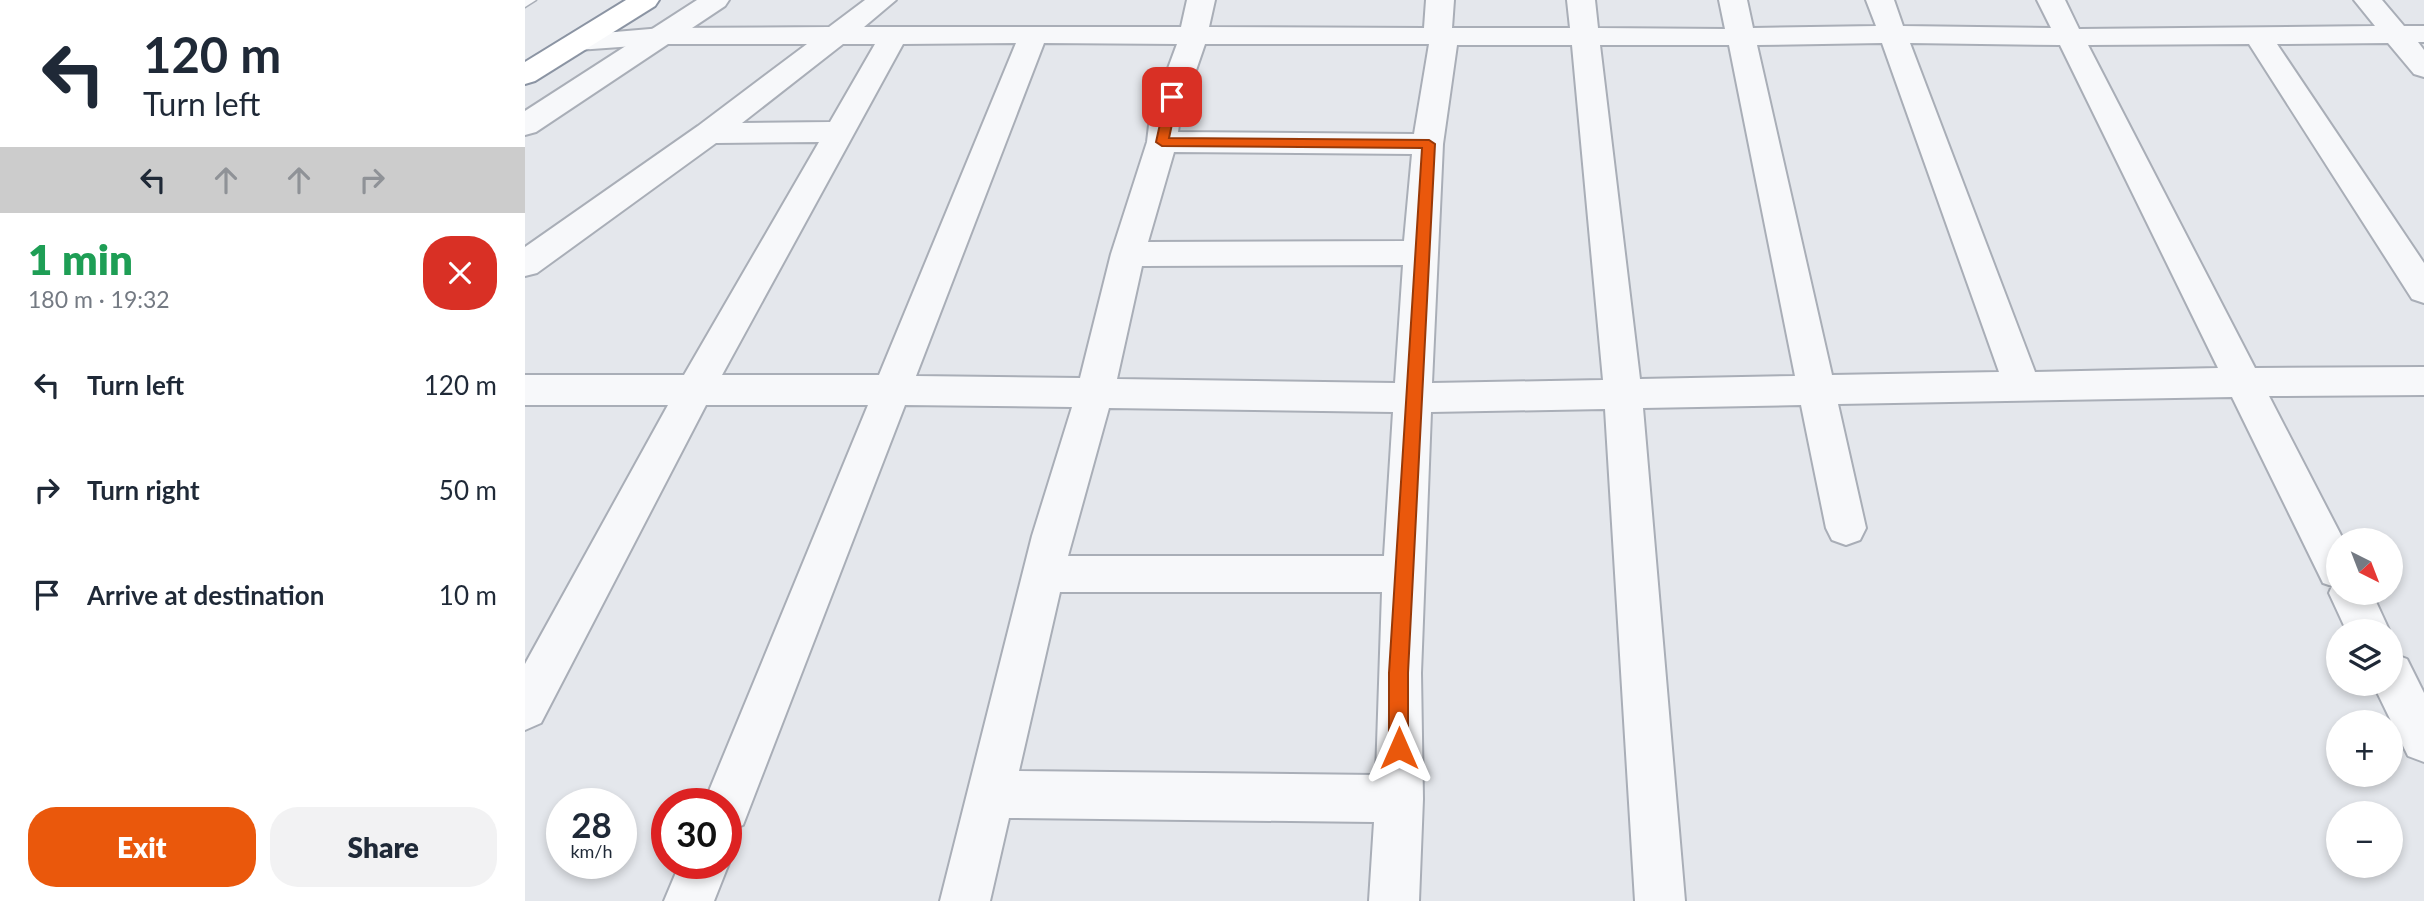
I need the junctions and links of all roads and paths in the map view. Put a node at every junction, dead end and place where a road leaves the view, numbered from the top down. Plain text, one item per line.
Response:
1 (602, 0) edge
2 (646, 0) edge
3 (715, 0) edge
4 (882, 0) edge
5 (1201, 0) edge
6 (1733, 0) edge
7 (1880, 0) edge
8 (2051, 0) edge
9 (2368, 0) edge
10 (1582, 18) edge
11 (1440, 24) edge
12 (1893, 34) junction
13 (2257, 34) junction
14 (2410, 34) edge
15 (1033, 35) junction
16 (662, 36) junction
17 (893, 37) junction
18 (1193, 37) junction
19 (1742, 37) junction
20 (2071, 37) junction
21 (831, 38) junction
22 (577, 43) junction
23 (525, 47) edge
24 (2424, 68) edge
25 (525, 75) edge
26 (525, 125) edge
27 (839, 132) junction
28 (709, 133) junction
29 (1162, 142) junction
30 (1429, 144) junction
31 (1420, 253) junction
32 (1128, 254) junction
33 (525, 264) edge
34 (2424, 290) edge
35 (2424, 381) edge
36 (2242, 382) junction
37 (2022, 385) junction
38 (525, 390) edge
39 (695, 390) junction
40 (892, 390) junction
41 (1814, 390) junction
42 (1095, 394) junction
43 (1623, 394) junction
44 (1413, 398) junction
45 (1846, 528) dead end
46 (2326, 546) edge
47 (1045, 574) junction
48 (1405, 574) junction
49 (2402, 696) edge
50 (525, 708) edge
51 (2424, 740) edge
52 (734, 788) edge
53 (992, 794) junction
54 (1399, 799) junction
55 (698, 879) edge
56 (689, 901) edge
57 (965, 901) edge
58 (1394, 901) edge
59 (1660, 901) edge

1 - 23 highway
2 - 22 highway
3 - 16 street
4 - 21 street
5 - 18 street
6 - 19 street
7 - 12 street
8 - 20 street
9 - 14 street
10 - 11 street
10 - 19 street
10 - 43 street
11 - 18 street
11 - 30 street
12 - 19 street
12 - 20 street
12 - 37 street
13 - 14 street
13 - 20 street
13 - 34 street
14 - 24 street
15 - 17 street
15 - 18 street
15 - 40 street
16 - 21 street
16 - 22 street
16 - 26 street
17 - 21 street
17 - 27 street
18 - 29 street
19 - 41 street
20 - 36 street
21 - 28 street
22 - 25 highway
27 - 28 street
27 - 39 street
28 - 33 street
29 - 30 street
29 - 32 street
30 - 31 street
31 - 32 street
31 - 44 street
32 - 42 street
35 - 36 street
36 - 37 street
36 - 46 street
37 - 41 street
38 - 39 street
39 - 40 street
39 - 50 street
40 - 42 street
40 - 52 street
41 - 43 street
41 - 45 street
42 - 44 street
42 - 47 street
43 - 44 street
43 - 59 street
44 - 48 street
47 - 48 street
47 - 53 street
48 - 54 street
49 - 51 street
53 - 54 street
53 - 57 street
54 - 58 street
55 - 56 street

